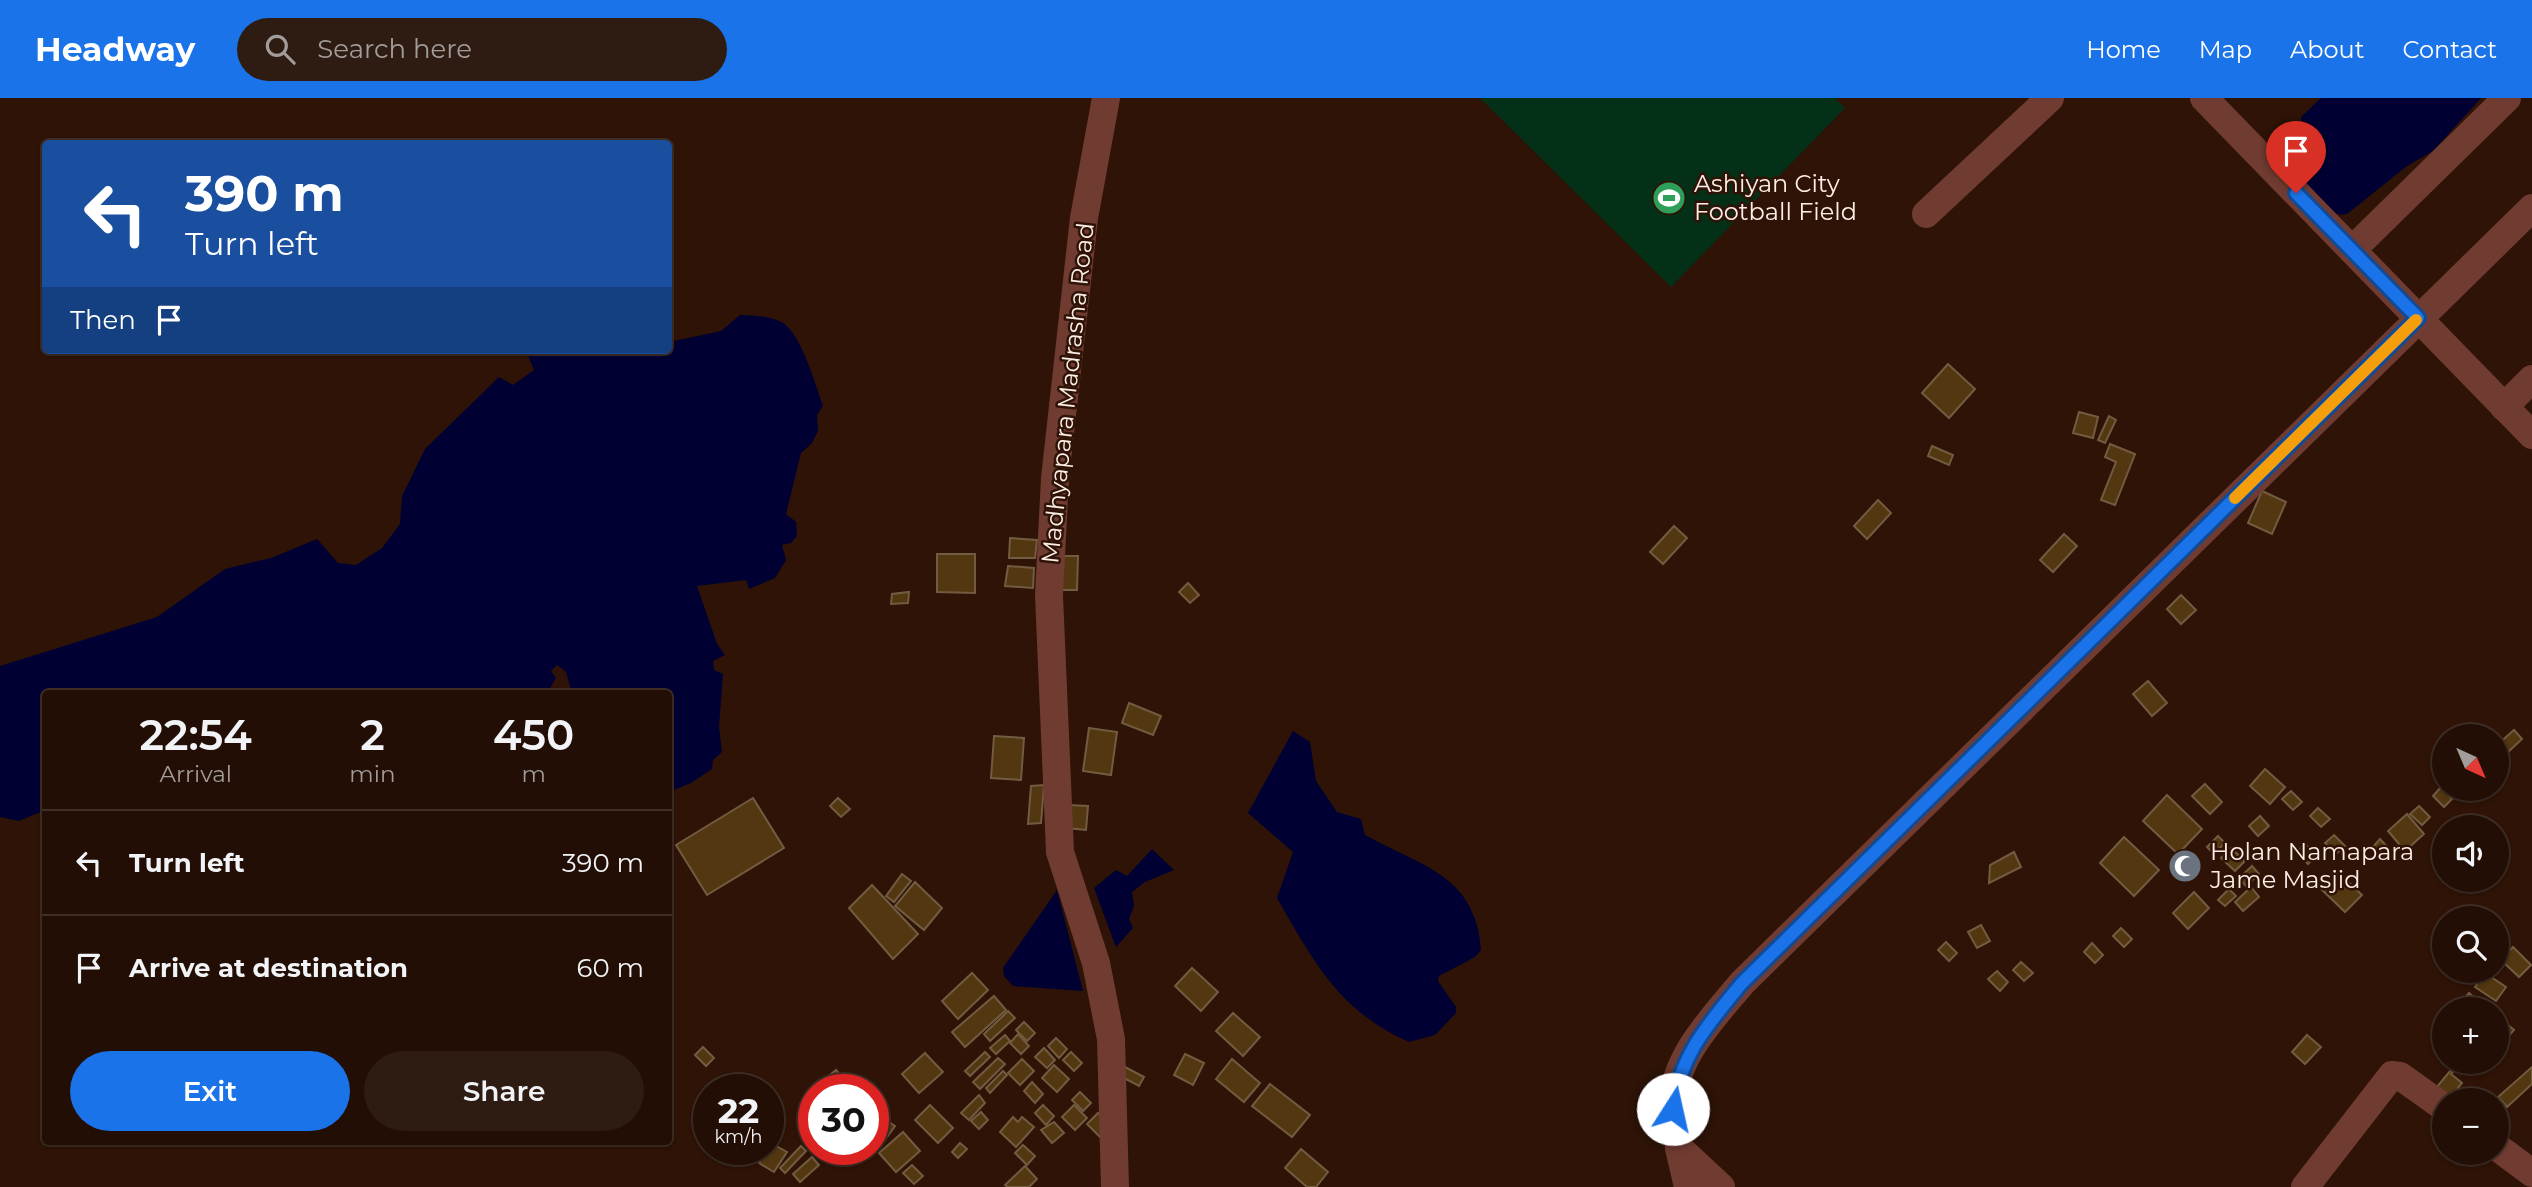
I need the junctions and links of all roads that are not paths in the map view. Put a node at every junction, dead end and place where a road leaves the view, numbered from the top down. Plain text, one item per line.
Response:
1 (1106, 98) edge
2 (2050, 98) edge
3 (2204, 98) edge
4 (2507, 98) edge
5 (2532, 208) edge
6 (1926, 214) dead end
7 (2351, 250) junction
8 (2418, 318) junction
9 (2532, 379) edge
10 (2504, 407) junction
11 (2532, 435) edge
12 (2432, 1099) edge
13 (2509, 1156) edge
14 (2532, 1173) edge
15 (1680, 1174) edge
16 (1115, 1187) edge
17 (1721, 1187) edge
18 (2305, 1187) edge

1 - 16 street, Madhyapara Madrasha Road
2 - 6 street
3 - 7 street
4 - 7 street
5 - 8 street
7 - 8 street
8 - 10 street
8 - 15 street
9 - 10 street
10 - 11 street
12 - 18 street
13 - 14 street
15 - 17 street

